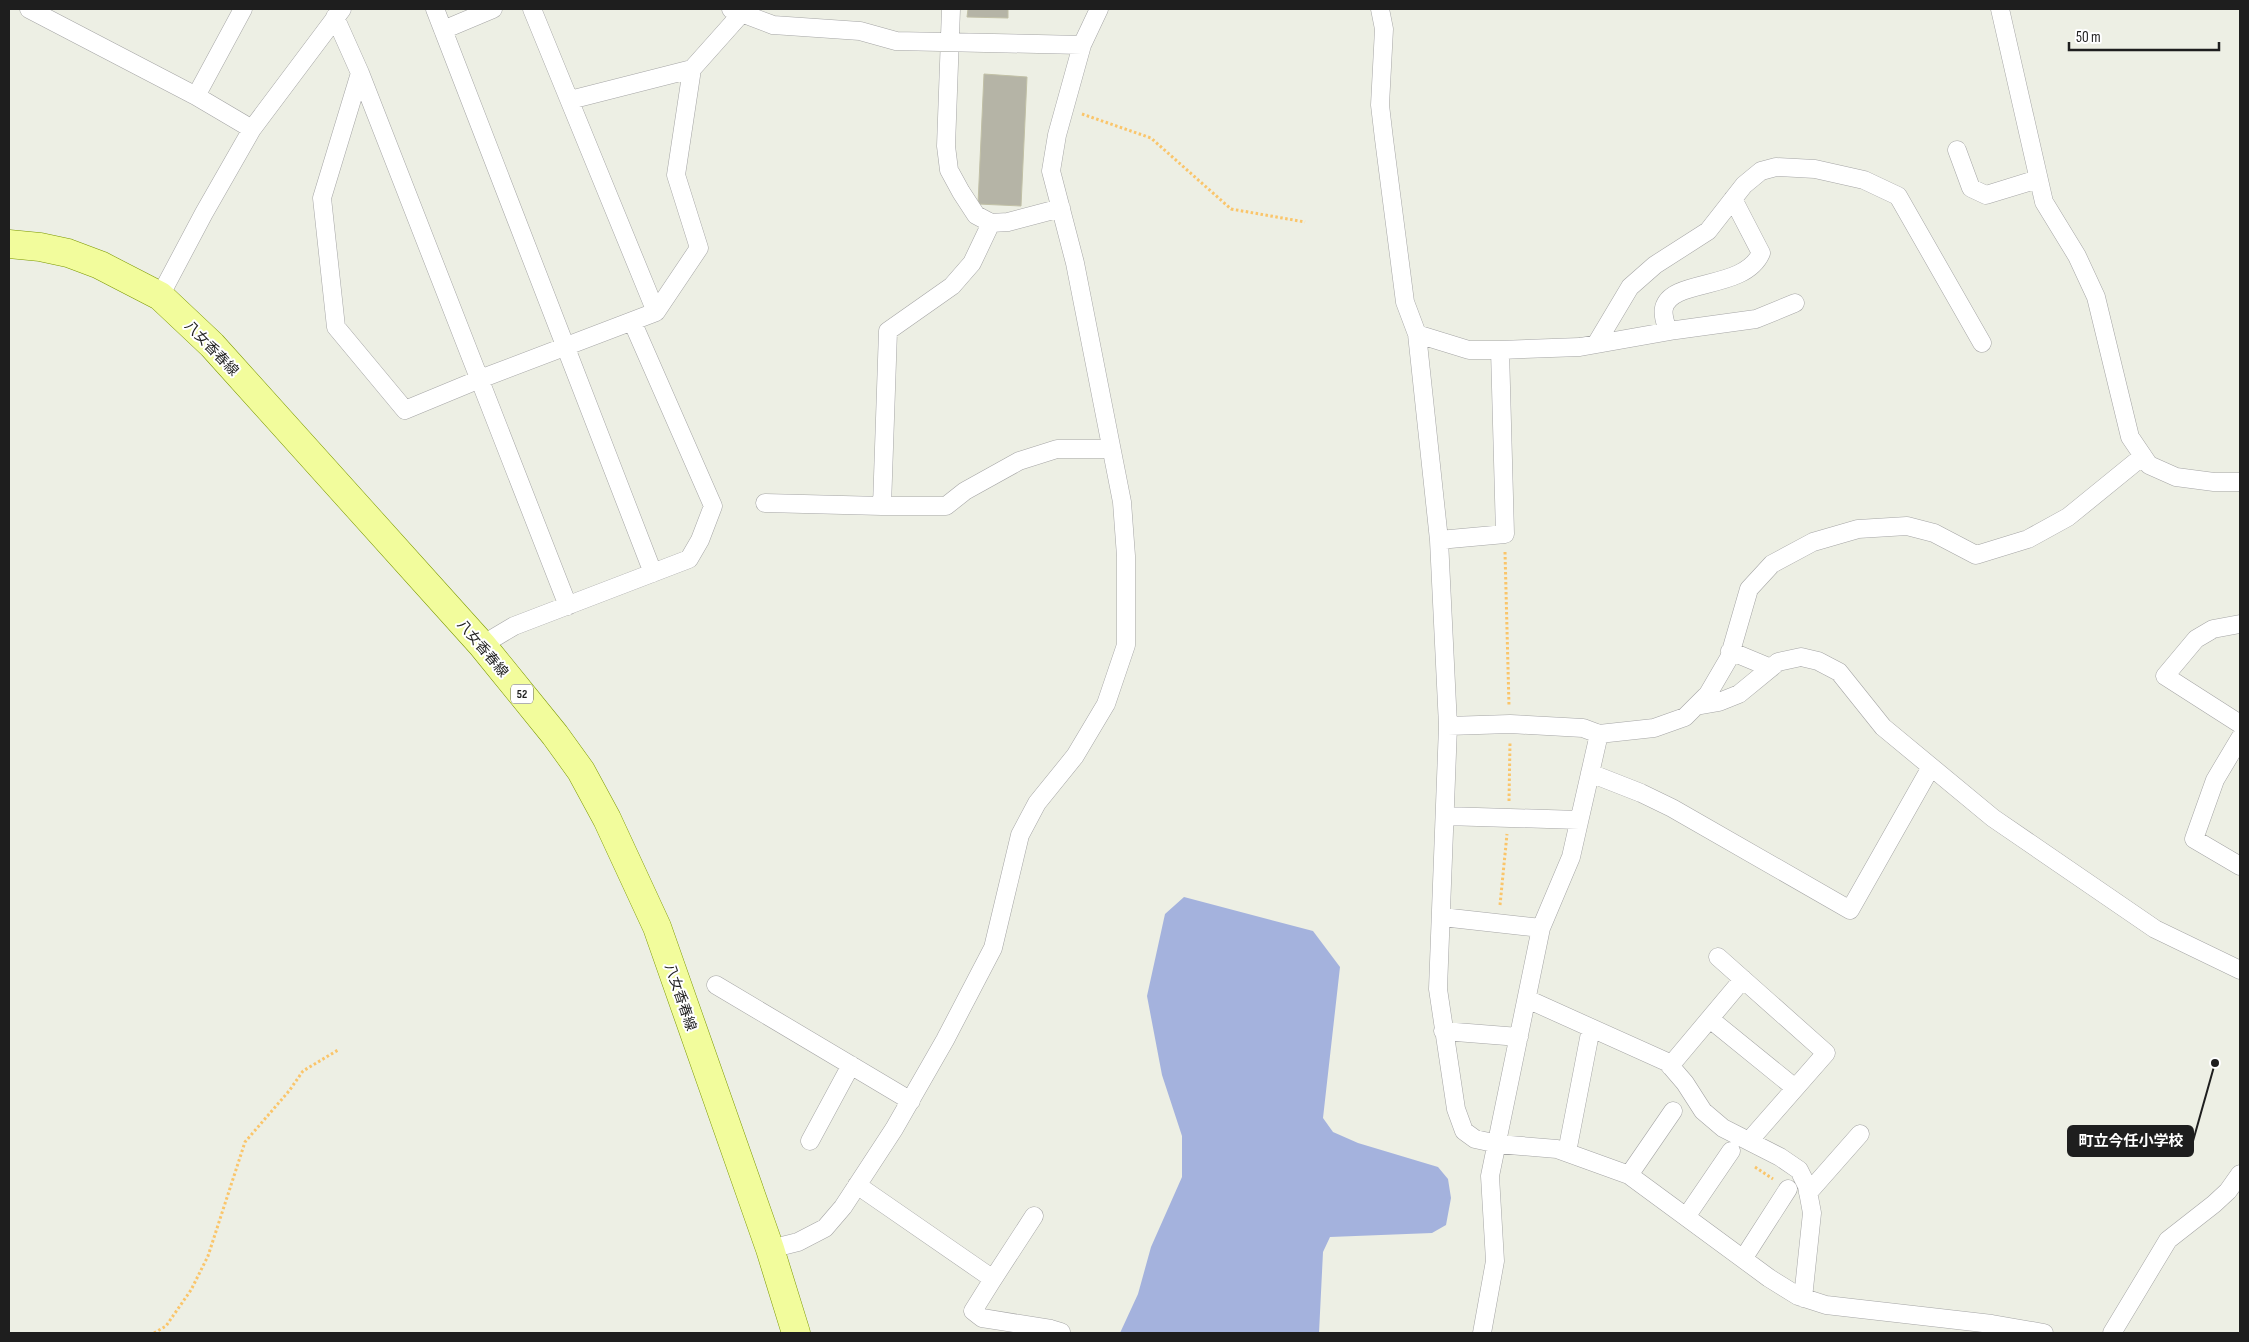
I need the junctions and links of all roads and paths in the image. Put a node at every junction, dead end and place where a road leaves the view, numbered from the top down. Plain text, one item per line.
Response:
1 (29, 9) edge
2 (243, 9) edge
3 (435, 9) edge
4 (493, 9) edge
5 (532, 9) edge
6 (951, 9) edge
7 (1099, 9) edge
8 (1380, 9) edge
9 (2000, 9) edge
10 (736, 11) edge
11 (339, 13) edge
12 (443, 30) junction
13 (949, 43) junction
14 (1082, 46) junction
15 (692, 69) junction
16 (360, 73) junction
17 (196, 96) junction
18 (570, 100) junction
19 (1065, 108) junction
20 (252, 129) junction
21 (1957, 150) dead end
22 (2038, 179) junction
23 (1733, 199) junction
24 (1061, 208) junction
25 (1305, 222) dead end
26 (991, 223) junction
27 (9, 244) edge
28 (160, 296) junction
29 (1796, 303) dead end
30 (656, 312) junction
31 (632, 321) junction
32 (1668, 331) junction
33 (1417, 334) junction
34 (1982, 343) dead end
35 (1596, 344) junction
36 (566, 347) junction
37 (1500, 350) junction
38 (480, 379) junction
39 (1111, 449) junction
40 (2143, 456) junction
41 (2240, 482) edge
42 (765, 503) dead end
43 (882, 506) junction
44 (1439, 540) junction
45 (653, 573) junction
46 (568, 606) junction
47 (2240, 624) edge
48 (482, 645) junction
49 (1730, 652) junction
50 (1771, 668) junction
51 (1696, 706) junction
52 (2240, 724) edge
53 (1448, 726) junction
54 (1598, 734) junction
55 (2240, 738) edge
56 (1931, 766) junction
57 (1590, 773) junction
58 (1445, 816) junction
59 (1579, 820) junction
60 (2240, 866) edge
61 (1442, 917) junction
62 (1541, 928) junction
63 (1718, 957) dead end
64 (2240, 970) edge
65 (1743, 979) junction
66 (716, 984) dead end
67 (1527, 999) junction
68 (1710, 1019) junction
69 (1592, 1028) junction
70 (1444, 1031) junction
71 (1520, 1037) junction
72 (338, 1050) dead end
73 (851, 1065) junction
74 (1670, 1066) junction
75 (1795, 1088) junction
76 (910, 1100) junction
77 (1673, 1111) dead end
78 (1860, 1134) dead end
79 (810, 1141) dead end
80 (1748, 1141) junction
81 (1498, 1144) junction
82 (1731, 1151) dead end
83 (1567, 1152) junction
84 (2240, 1174) edge
85 (1629, 1175) junction
86 (857, 1186) junction
87 (2234, 1188) edge
88 (1788, 1189) dead end
89 (1808, 1193) junction
90 (1034, 1216) dead end
91 (1686, 1217) junction
92 (770, 1249) junction
93 (1743, 1259) junction
94 (993, 1280) junction
95 (1804, 1298) junction
96 (1061, 1332) dead end
97 (154, 1333) edge
98 (796, 1333) edge
99 (1482, 1333) edge
100 (2044, 1333) edge
101 (2112, 1333) edge

1 - 17 street
2 - 17 street
3 - 12 street
4 - 12 street
5 - 18 street
6 - 13 street
7 - 14 street
8 - 33 street
9 - 22 street
10 - 13 street
10 - 15 street
11 - 16 street
11 - 20 street
12 - 36 street
13 - 14 street
13 - 26 street
14 - 19 street
15 - 18 street
15 - 30 street
16 - 38 street
16 - 38 street
17 - 20 street
18 - 30 street
19 - 24 street
19 - 25 path
20 - 28 street
21 - 22 street
22 - 40 street
23 - 32 street
23 - 34 street
23 - 35 street
24 - 26 street
24 - 39 street
26 - 43 street
27 - 28 main road, 八女香春線 / 52
28 - 48 main road, 八女香春線 / 52
29 - 32 street
30 - 31 street
31 - 36 street
31 - 45 street
32 - 35 street
33 - 37 street
33 - 44 street
35 - 37 street
36 - 38 street
36 - 45 street
37 - 44 street
38 - 46 street
39 - 43 street
39 - 76 street
40 - 41 street
40 - 49 street
42 - 43 street
44 - 53 street
45 - 46 street
46 - 48 street
47 - 52 street
48 - 92 main road, 八女香春線 / 52
49 - 50 street
49 - 51 street
50 - 51 street
50 - 56 street
51 - 54 street
53 - 54 street
53 - 58 street
54 - 57 street
55 - 60 street
56 - 57 street
56 - 64 street
57 - 59 street
58 - 59 street
58 - 61 street
59 - 62 street
61 - 62 street
61 - 70 street
62 - 67 street
63 - 65 street
65 - 68 street
65 - 75 street
66 - 73 street
67 - 69 street
67 - 71 street
68 - 74 street
68 - 75 street
69 - 74 street
69 - 83 street
70 - 71 street
70 - 81 street
71 - 81 street
72 - 97 path
73 - 76 street
73 - 79 street
74 - 80 street
75 - 80 street
76 - 86 street
77 - 85 street
78 - 89 street
80 - 89 street
81 - 83 street
81 - 99 street
82 - 91 street
83 - 85 street
84 - 87 street
85 - 91 street
86 - 92 street
86 - 94 street
87 - 101 street
88 - 93 street
89 - 95 street
90 - 94 street
91 - 93 street
92 - 98 main road, 八女香春線 / 52
93 - 95 street
94 - 96 street
95 - 100 street

